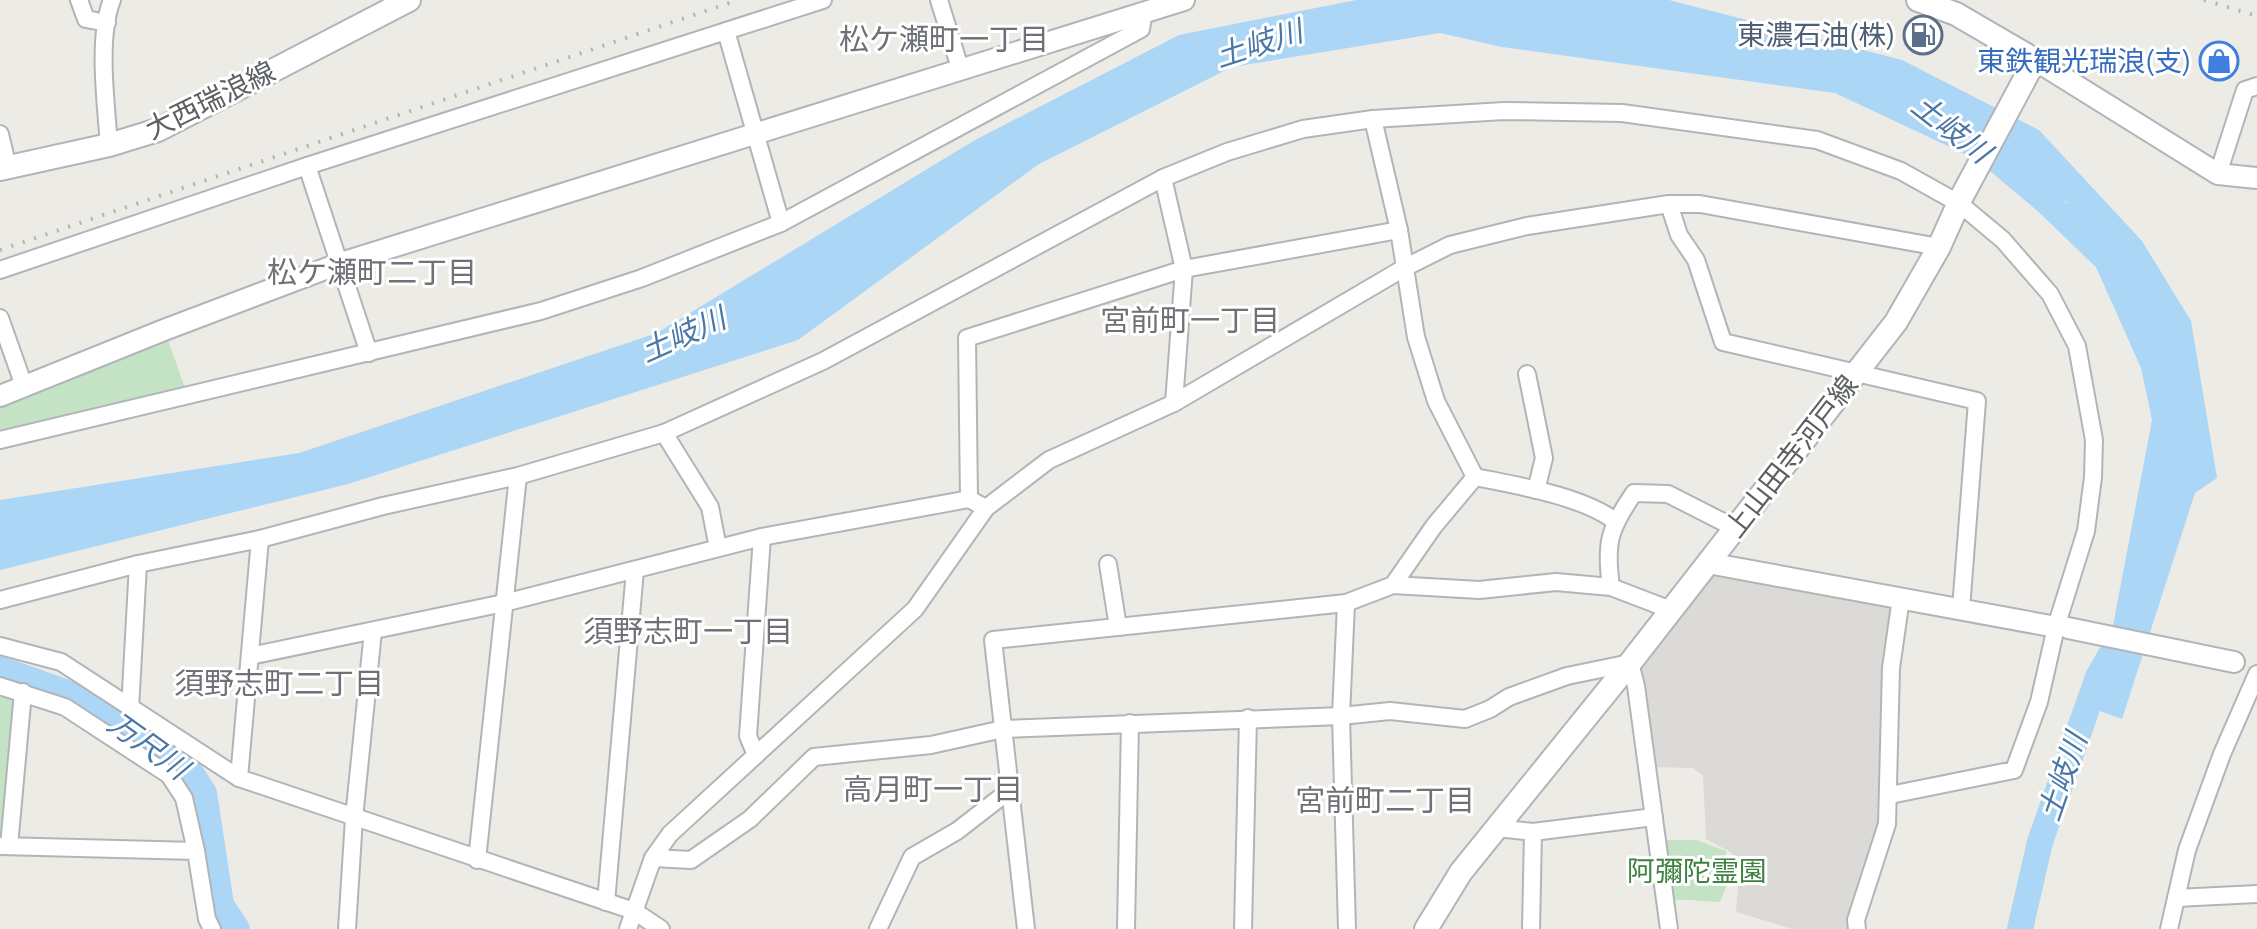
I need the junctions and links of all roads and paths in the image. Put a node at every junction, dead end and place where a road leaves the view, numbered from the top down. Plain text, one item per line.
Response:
1 (79, 0) edge
2 (112, 0) edge
3 (409, 0) edge
4 (823, 0) edge
5 (939, 0) edge
6 (1184, 0) edge
7 (1918, 0) edge
8 (1144, 12) junction
9 (107, 23) junction
10 (726, 31) junction
11 (2035, 60) junction
12 (960, 68) junction
13 (2257, 86) edge
14 (1373, 119) junction
15 (754, 133) junction
16 (0, 134) edge
17 (109, 145) junction
18 (307, 166) junction
19 (4, 168) edge
20 (2218, 174) junction
21 (1163, 178) junction
22 (2257, 178) edge
23 (1961, 201) junction
24 (1669, 204) junction
25 (781, 223) junction
26 (1399, 230) junction
27 (1939, 247) junction
28 (341, 263) junction
29 (1404, 268) junction
30 (1184, 269) junction
31 (0, 270) edge
32 (0, 318) edge
33 (369, 353) junction
34 (1527, 374) dead end
35 (1855, 375) junction
36 (24, 386) junction
37 (0, 396) edge
38 (1174, 403) junction
39 (664, 433) junction
40 (0, 440) edge
41 (518, 476) junction
42 (1475, 477) junction
43 (1536, 490) junction
44 (969, 499) junction
45 (986, 508) junction
46 (1615, 521) junction
47 (1735, 528) junction
48 (762, 537) junction
49 (260, 539) junction
50 (718, 548) junction
51 (1708, 563) junction
52 (138, 564) junction
53 (1108, 564) dead end
54 (635, 570) junction
55 (1393, 585) junction
56 (1611, 587) junction
57 (1901, 598) junction
58 (0, 600) edge
59 (504, 603) junction
60 (1346, 603) junction
61 (1961, 609) junction
62 (1671, 610) junction
63 (1118, 627) junction
64 (2062, 627) junction
65 (373, 631) junction
66 (0, 646) edge
67 (250, 656) junction
68 (2234, 662) joint
69 (1630, 663) junction
70 (2257, 667) edge
71 (2257, 674) edge
72 (0, 686) edge
73 (23, 692) junction
74 (130, 709) junction
75 (1341, 716) junction
76 (1248, 718) junction
77 (1130, 723) junction
78 (1003, 729) junction
79 (756, 755) junction
80 (239, 778) junction
81 (1010, 790) junction
82 (1890, 795) junction
83 (1654, 817) junction
84 (354, 818) junction
85 (1497, 828) junction
86 (1533, 832) junction
87 (4, 846) edge
88 (196, 851) junction
89 (653, 858) junction
90 (477, 860) junction
91 (2257, 894) edge
92 (2176, 898) junction
93 (606, 902) junction
94 (634, 911) junction
95 (212, 929) edge
96 (347, 929) edge
97 (628, 929) edge
98 (661, 929) edge
99 (878, 929) edge
100 (1026, 929) edge
101 (1126, 929) edge
102 (1243, 929) edge
103 (1347, 929) edge
104 (1426, 929) edge
105 (1531, 929) edge
106 (1669, 929) edge
107 (1857, 929) edge
108 (2169, 929) edge

1 - 9 street
2 - 9 street
3 - 17 main road, 大西瑞浪線
4 - 10 street
5 - 12 street
6 - 8 street
7 - 11 main road
8 - 12 street
8 - 25 street
9 - 17 street
10 - 15 street
10 - 18 street
11 - 20 street
11 - 23 main road, 上山田寺河戸線
12 - 15 street
13 - 20 street
14 - 21 street
14 - 23 street
14 - 26 street
15 - 25 street
15 - 28 street
16 - 19 street
17 - 19 main road, 大西瑞浪線
18 - 28 street
18 - 31 street
20 - 22 street
21 - 30 street
21 - 39 street
23 - 27 main road, 上山田寺河戸線
23 - 64 street
24 - 27 street
24 - 29 street
24 - 35 street
25 - 33 street
26 - 29 street
26 - 30 street
27 - 35 main road, 上山田寺河戸線
28 - 33 street
28 - 36 street
29 - 38 street
29 - 42 street
30 - 38 street
30 - 44 street
32 - 36 street
33 - 40 street
34 - 43 street
35 - 47 main road, 上山田寺河戸線
35 - 61 street
36 - 37 street
38 - 45 street
39 - 41 street
39 - 50 street
41 - 49 street
41 - 59 street
42 - 43 street
42 - 55 street
43 - 46 street
44 - 45 street
44 - 48 street
45 - 79 street
46 - 47 street
46 - 56 street
47 - 51 main road, 上山田寺河戸線
48 - 50 street
48 - 79 street
49 - 52 street
49 - 67 street
50 - 54 street
51 - 57 street
51 - 62 main road, 上山田寺河戸線
52 - 58 street
52 - 74 street
53 - 63 street
54 - 59 street
54 - 93 street
55 - 56 street
55 - 60 street
56 - 62 street
57 - 61 street
57 - 82 street
59 - 65 street
59 - 90 street
60 - 63 street
60 - 75 street
61 - 64 street
62 - 69 main road, 上山田寺河戸線
63 - 78 street
64 - 68 street
64 - 82 street
65 - 67 street
65 - 84 street
66 - 74 street
67 - 80 street
68 - 70 street
69 - 75 street
69 - 83 street
69 - 85 main road, 上山田寺河戸線
71 - 92 street
72 - 73 street
73 - 87 street
73 - 88 street
74 - 80 street
75 - 76 street
75 - 103 street
76 - 77 street
76 - 102 street
77 - 78 street
77 - 101 street
78 - 81 street
78 - 89 street
79 - 89 street
80 - 84 street
81 - 99 street
81 - 100 street
82 - 107 street
83 - 86 street
83 - 106 street
84 - 90 street
84 - 96 street
85 - 86 street
85 - 104 main road, 上山田寺河戸線
86 - 105 street
87 - 88 street
88 - 95 street
89 - 94 street
90 - 93 street
91 - 92 street
92 - 108 street
93 - 94 street
94 - 97 street
94 - 98 street

